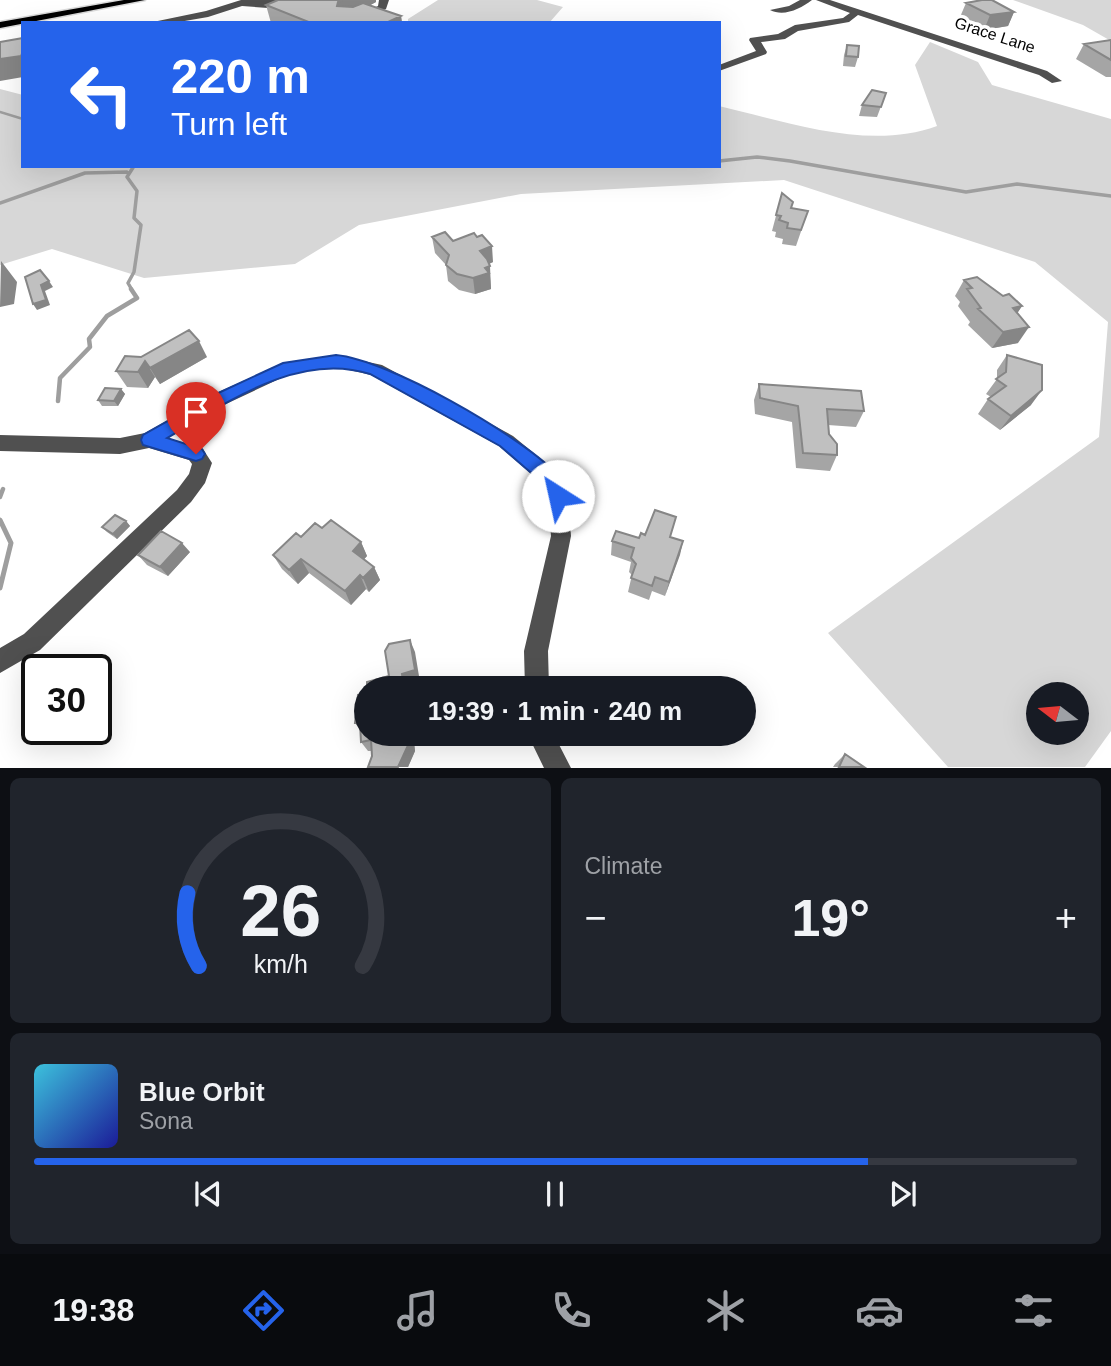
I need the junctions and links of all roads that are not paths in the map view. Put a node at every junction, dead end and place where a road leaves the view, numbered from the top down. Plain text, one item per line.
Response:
1 (140, 0) edge
2 (300, 0) edge
3 (384, 0) edge
4 (807, 0) edge
5 (821, 0) edge
6 (844, 0) edge
7 (246, 2) edge
8 (775, 10) dead end
9 (857, 12) junction
10 (21, 21) edge
11 (22, 21) edge
12 (165, 21) edge
13 (354, 21) edge
14 (0, 25) edge
15 (721, 68) edge
16 (149, 440) junction
17 (0, 443) edge
18 (0, 661) edge
19 (537, 676) edge
20 (546, 746) edge
21 (558, 768) edge

1 - 11 main road
2 - 7 street
3 - 13 street
4 - 8 street
5 - 9 street
6 - 9 street, Grace Lane
7 - 12 street
9 - 15 street
10 - 14 main road
16 - 17 street
16 - 18 street
16 - 19 street
20 - 21 street

